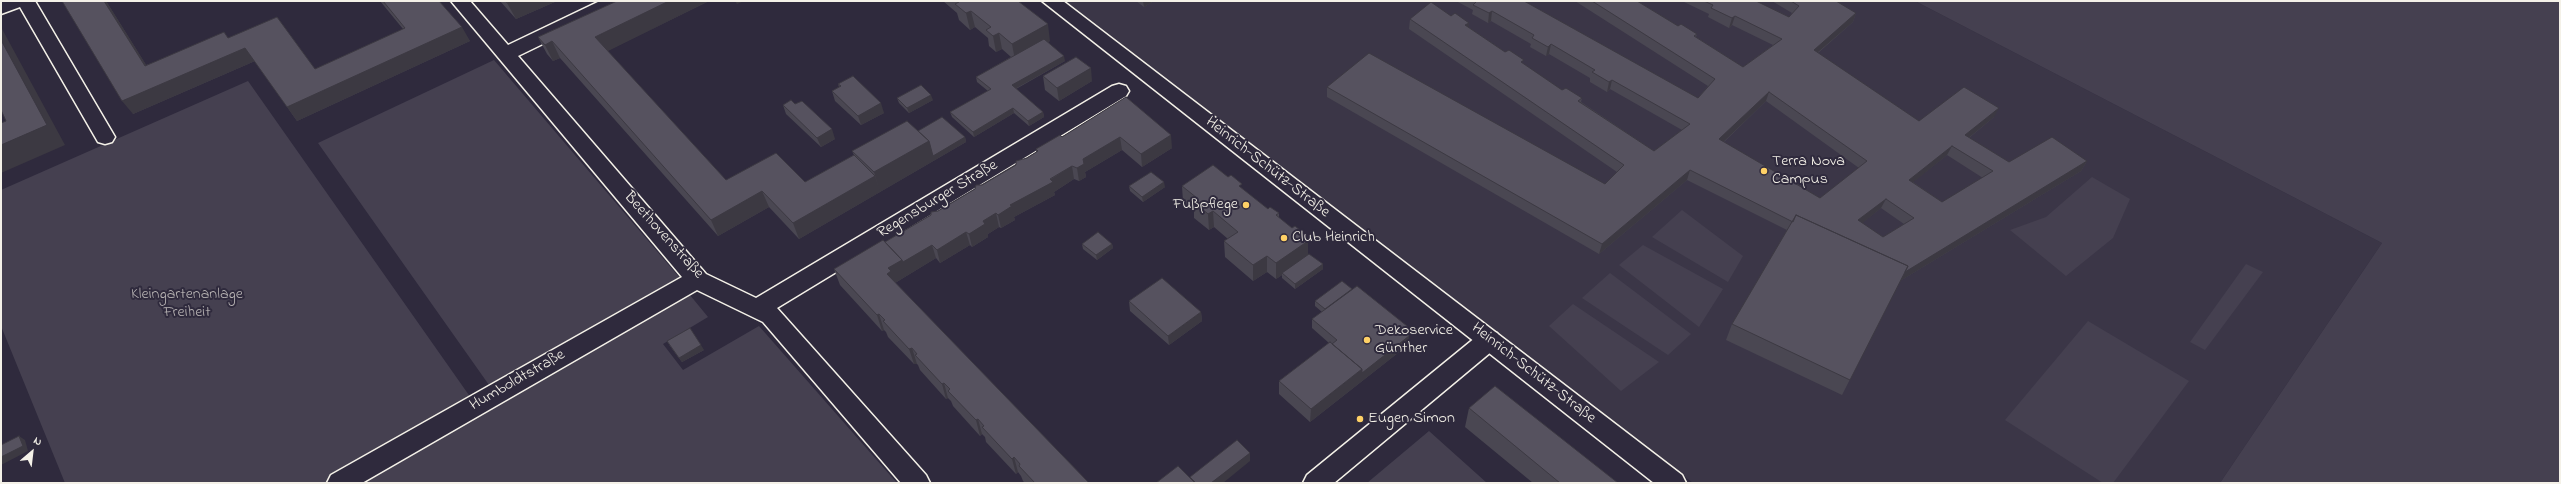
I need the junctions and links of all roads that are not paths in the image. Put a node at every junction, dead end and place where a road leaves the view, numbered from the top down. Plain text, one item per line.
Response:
1 (18, 1) edge
2 (26, 1) edge
3 (460, 1) edge
4 (616, 1) edge
5 (1051, 1) edge
6 (1, 8) edge
7 (505, 54) junction
8 (1119, 91) dead end
9 (106, 137) dead end
10 (697, 278) junction
11 (757, 309) junction
12 (1489, 340) junction
13 (340, 483) edge
14 (917, 483) edge
15 (1316, 483) edge
16 (1673, 483) edge

1 - 6 street
2 - 9 street
3 - 7 street, Beethovenstraße
4 - 7 street
5 - 12 street, Heinrich-Schütz-Straße
7 - 10 street, Beethovenstraße
8 - 11 street, Regensburger Straße
10 - 11 street, Beethovenstraße
10 - 13 street, Humboldtstraße
11 - 14 street, Beethovenstraße
12 - 15 street
12 - 16 street, Heinrich-Schütz-Straße

